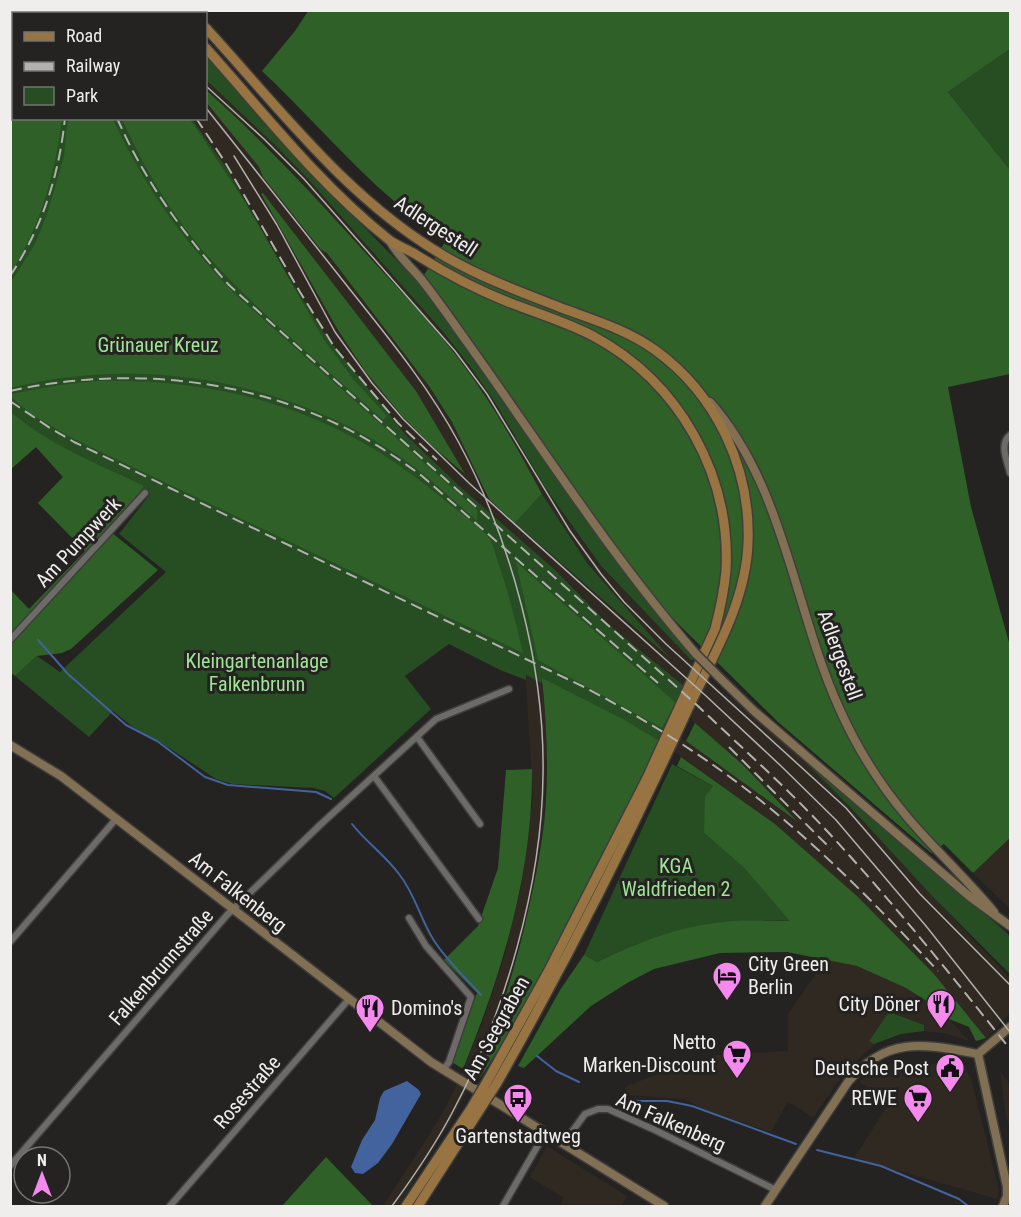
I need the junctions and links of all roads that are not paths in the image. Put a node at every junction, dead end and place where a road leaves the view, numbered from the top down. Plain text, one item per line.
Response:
1 (207, 29) edge
2 (207, 49) edge
3 (227, 51) junction
4 (216, 60) junction
5 (390, 241) junction
6 (696, 386) junction
7 (1010, 435) edge
8 (1011, 473) edge
9 (145, 493) dead end
10 (10, 639) edge
11 (509, 688) dead end
12 (417, 737) junction
13 (10, 745) edge
14 (374, 776) junction
15 (116, 819) junction
16 (480, 825) dead end
17 (609, 861) junction
18 (233, 909) junction
19 (994, 912) junction
20 (409, 918) dead end
21 (479, 919) dead end
22 (1011, 926) edge
23 (10, 942) edge
24 (349, 999) junction
25 (1011, 1027) edge
26 (978, 1054) junction
27 (443, 1070) junction
28 (474, 1112) junction
29 (545, 1133) junction
30 (563, 1144) junction
31 (10, 1166) edge
32 (776, 1190) junction
33 (1009, 1196) edge
34 (170, 1206) edge
35 (406, 1206) edge
36 (418, 1206) edge
37 (503, 1206) edge
38 (664, 1206) edge
39 (765, 1206) edge
40 (1002, 1206) edge

1 - 3 main road, Adlergestell
2 - 4 main road, Adlergestell
3 - 4 main road
3 - 6 main road, Adlergestell
4 - 5 main road, Adlergestell
5 - 17 main road, Adlergestell
5 - 19 main road, Adlergestell, bridge
6 - 17 main road, Adlergestell
6 - 19 main road, Adlergestell
7 - 8 street
9 - 10 street, Am Pumpwerk
11 - 12 street, Falkenbrunnstraße
12 - 14 street, Falkenbrunnstraße
12 - 16 street
13 - 15 main road, Am Falkenberg
14 - 18 street, Falkenbrunnstraße
14 - 21 street
15 - 18 main road, Am Falkenberg
15 - 23 street
17 - 28 main road, Am Seegraben, bridge
18 - 24 main road, Am Falkenberg
18 - 31 street, Falkenbrunnstraße
19 - 22 main road, Adlergestell
20 - 27 street
24 - 27 main road, Am Falkenberg
24 - 34 street, Rosestraße
25 - 26 main road
26 - 32 main road
26 - 33 main road
27 - 29 main road, Am Falkenberg
28 - 35 main road, Am Seegraben
28 - 36 main road, Am Seegraben
29 - 30 main road, Am Falkenberg
29 - 37 street
30 - 32 street, Am Falkenberg
30 - 38 main road, Am Falkenberg
32 - 39 main road
33 - 40 main road

